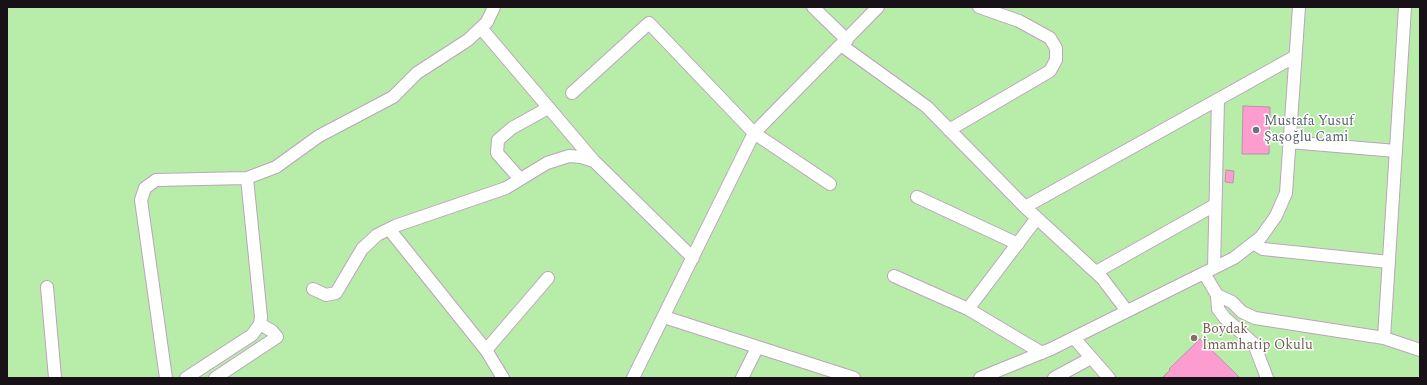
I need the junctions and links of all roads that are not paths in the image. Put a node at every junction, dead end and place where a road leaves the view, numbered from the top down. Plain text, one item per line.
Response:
1 (494, 7) edge
2 (813, 7) edge
3 (878, 7) edge
4 (979, 7) edge
5 (1299, 7) edge
6 (1405, 7) edge
7 (481, 28) junction
8 (844, 42) junction
9 (1294, 57) junction
10 (572, 93) dead end
11 (1218, 100) junction
12 (548, 108) junction
13 (949, 130) junction
14 (754, 133) junction
15 (1289, 142) junction
16 (1396, 151) junction
17 (594, 161) junction
18 (247, 178) junction
19 (520, 179) junction
20 (830, 184) dead end
21 (917, 197) dead end
22 (1215, 205) junction
23 (1025, 207) junction
24 (1037, 218) junction
25 (389, 229) junction
26 (1253, 243) junction
27 (1018, 244) junction
28 (693, 258) junction
29 (1389, 262) junction
30 (1209, 270) junction
31 (1096, 272) junction
32 (894, 276) dead end
33 (548, 278) dead end
34 (47, 287) dead end
35 (313, 289) dead end
36 (1217, 295) junction
37 (968, 309) junction
38 (1127, 311) junction
39 (664, 317) junction
40 (260, 324) junction
41 (1074, 338) junction
42 (1384, 338) junction
43 (757, 348) junction
44 (486, 350) junction
45 (1420, 350) edge
46 (1042, 353) junction
47 (1091, 358) junction
48 (631, 377) edge
49 (55, 378) edge
50 (166, 378) edge
51 (186, 378) edge
52 (215, 378) edge
53 (503, 378) edge
54 (742, 378) edge
55 (854, 378) edge
56 (980, 378) edge
57 (1054, 378) edge
58 (1110, 378) edge
59 (1267, 378) edge

1 - 7 street
2 - 8 street
3 - 8 street
4 - 13 street
5 - 9 street
6 - 16 street
7 - 12 street
7 - 18 street
8 - 13 street
8 - 14 street
9 - 11 street
9 - 15 street
10 - 14 street
11 - 22 street
11 - 23 street
12 - 17 street
12 - 19 street
13 - 23 street
14 - 20 street
14 - 28 street
15 - 16 street
15 - 26 street
16 - 29 street
17 - 19 street
17 - 28 street
18 - 40 street
18 - 50 street
19 - 25 street
21 - 27 street
22 - 30 street
22 - 31 street
23 - 24 street
24 - 27 street
24 - 31 street
25 - 35 street
25 - 44 street
26 - 29 street
26 - 30 street
27 - 37 street
28 - 39 street
29 - 42 street
30 - 36 street
30 - 38 street
31 - 38 street
32 - 37 street
33 - 44 street
34 - 49 street
36 - 42 street
36 - 59 street
37 - 46 street
38 - 41 street
39 - 43 street
39 - 48 street
40 - 51 street
40 - 52 street
41 - 46 street
41 - 47 street
42 - 45 street
43 - 54 street
43 - 55 street
44 - 53 street
46 - 56 street
47 - 57 street
47 - 58 street

